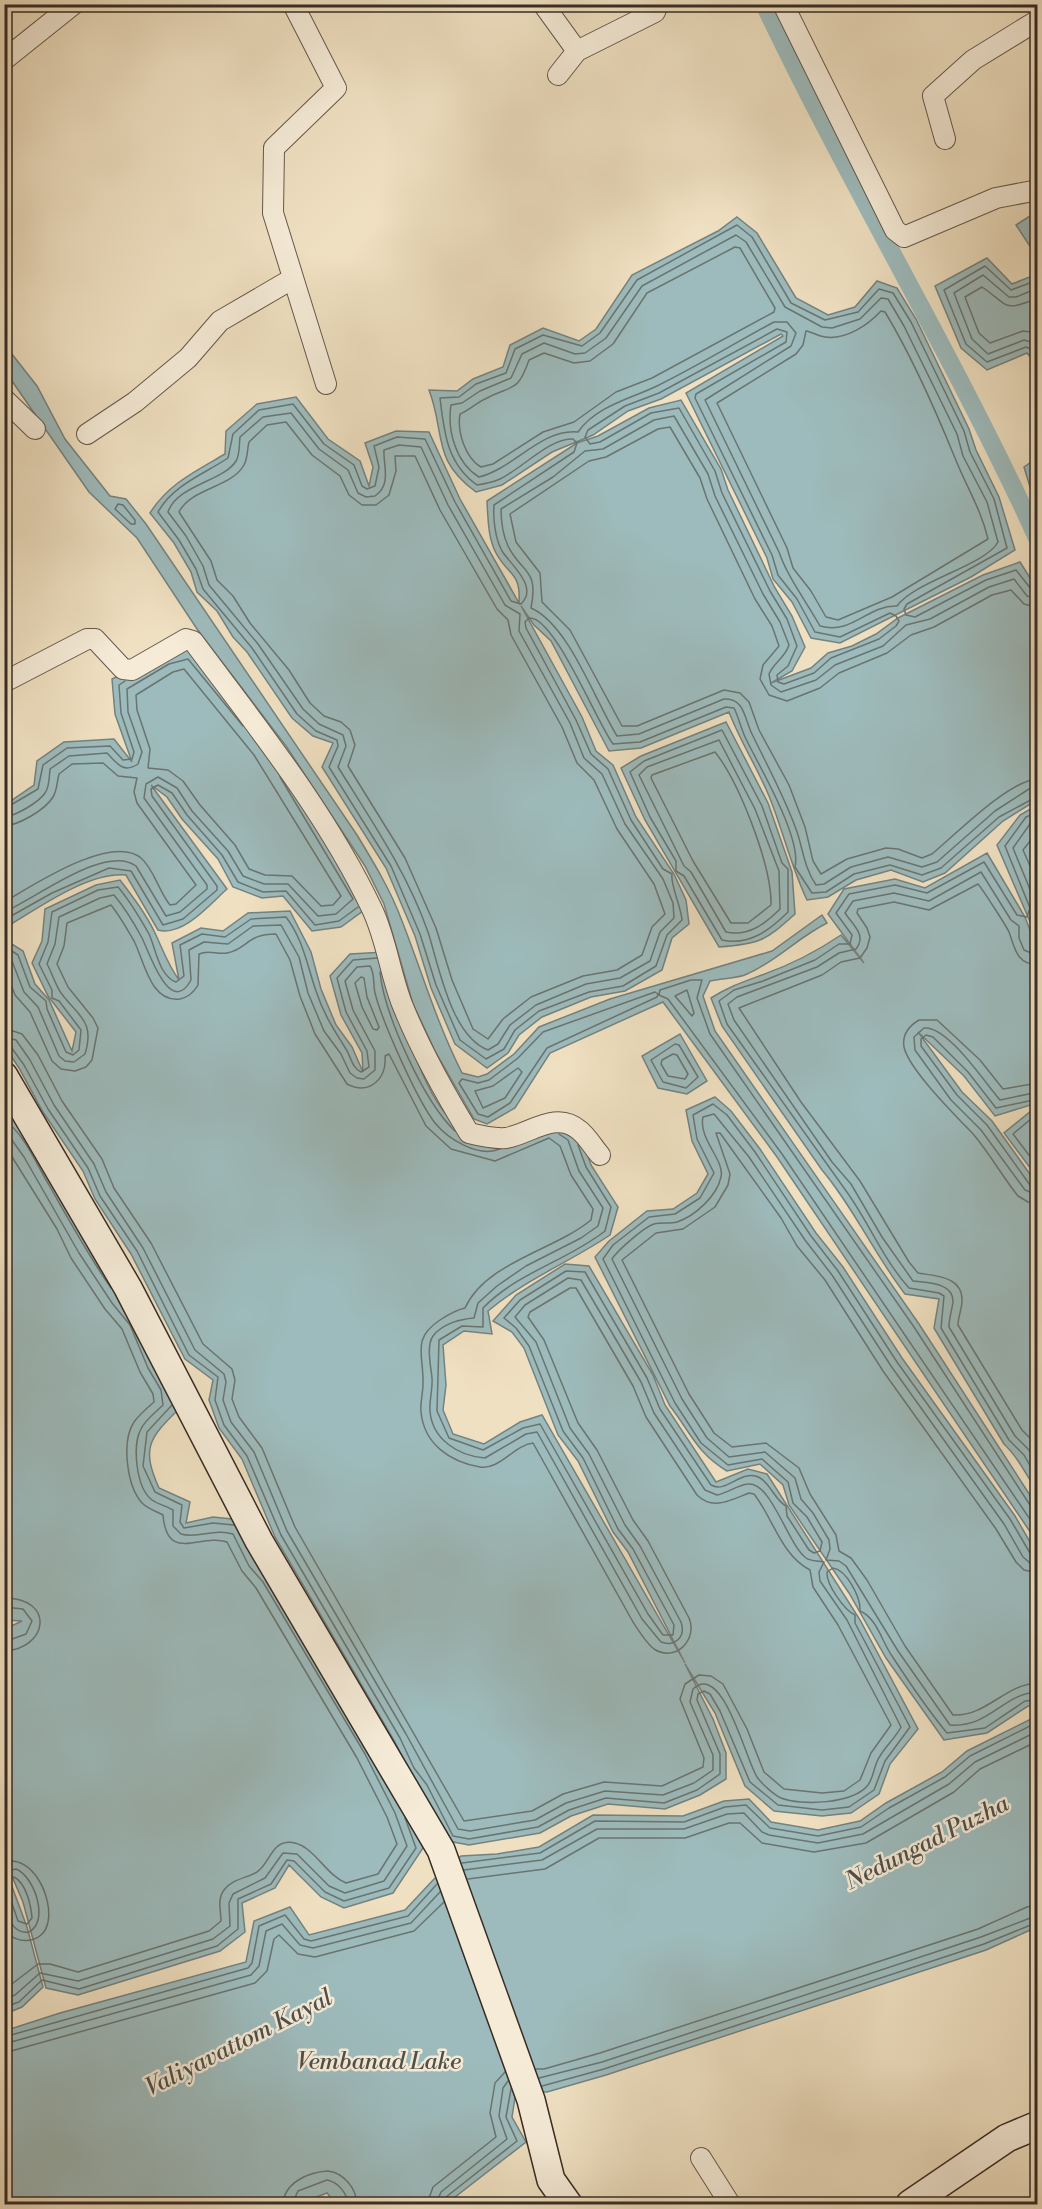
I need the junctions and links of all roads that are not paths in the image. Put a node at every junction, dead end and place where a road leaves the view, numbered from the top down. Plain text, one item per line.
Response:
1 (74, 4) edge
2 (293, 4) edge
3 (543, 4) edge
4 (658, 4) edge
5 (783, 4) edge
6 (1038, 20) edge
7 (577, 51) junction
8 (4, 60) edge
9 (558, 75) dead end
10 (945, 139) dead end
11 (1038, 190) edge
12 (292, 279) junction
13 (326, 384) dead end
14 (4, 399) edge
15 (34, 429) dead end
16 (87, 434) dead end
17 (4, 682) edge
18 (4, 1076) edge
19 (600, 1155) dead end
20 (1038, 2125) edge
21 (701, 2158) dead end
22 (568, 2205) edge
23 (730, 2205) edge
24 (909, 2205) edge

1 - 8 street
2 - 12 street
3 - 7 street
4 - 7 street
5 - 11 street
6 - 10 street
7 - 9 street
12 - 13 street
12 - 16 street
14 - 15 street
17 - 19 street
18 - 22 street
20 - 24 street
21 - 23 street

